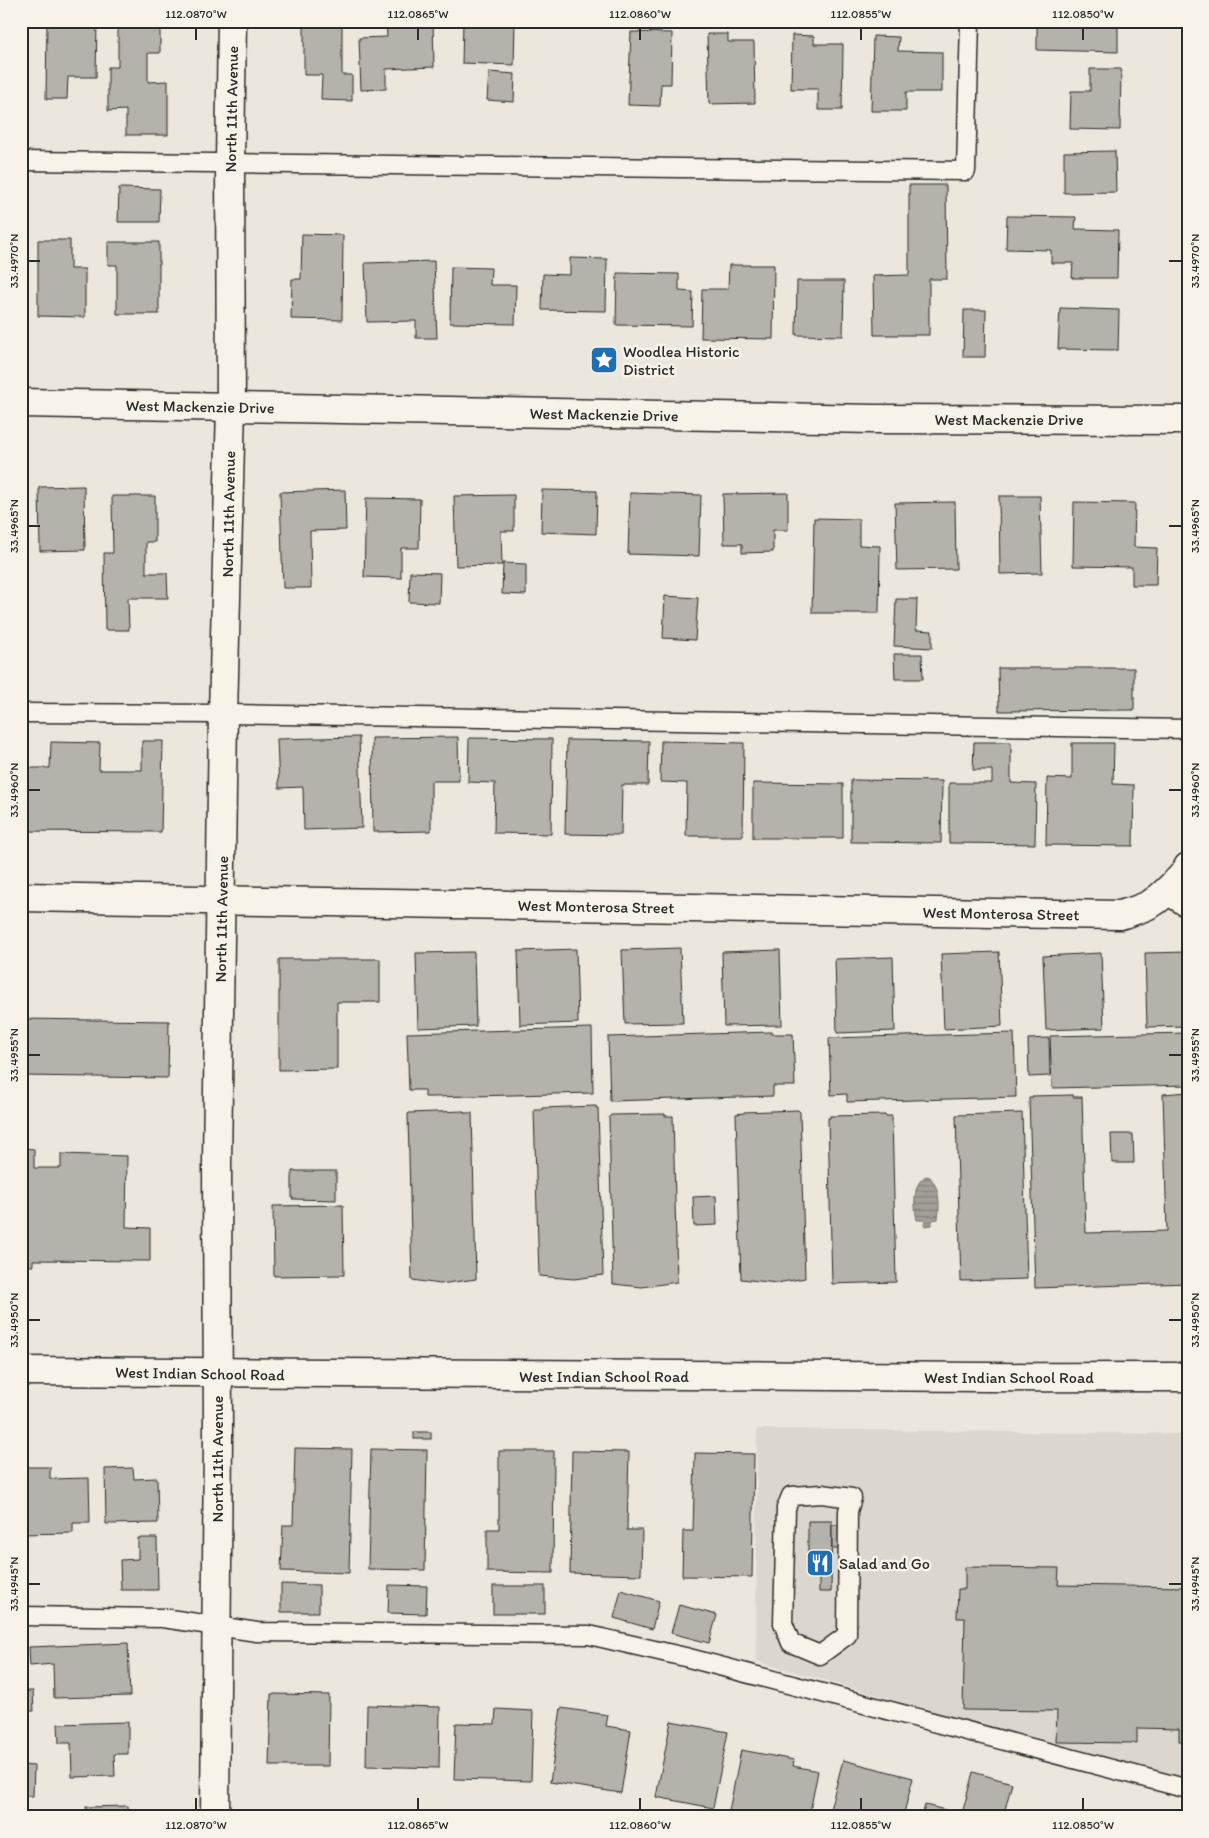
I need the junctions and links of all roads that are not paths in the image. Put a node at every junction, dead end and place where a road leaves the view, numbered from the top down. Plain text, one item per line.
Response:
1 (232, 21) edge
2 (970, 21) edge
3 (21, 161) edge
4 (230, 162) junction
5 (21, 403) edge
6 (231, 406) junction
7 (1188, 420) edge
8 (21, 713) edge
9 (223, 714) junction
10 (1188, 729) edge
11 (1188, 867) edge
12 (1165, 894) junction
13 (21, 897) edge
14 (222, 900) junction
15 (1188, 909) edge
16 (21, 1371) edge
17 (218, 1373) junction
18 (1188, 1377) edge
19 (852, 1498) joint
20 (21, 1616) edge
21 (216, 1625) junction
22 (1188, 1789) edge
23 (214, 1817) edge

1 - 4 street, North 11th Avenue
2 - 4 lane
3 - 4 lane
4 - 6 street, North 11th Avenue
5 - 6 street, West Mackenzie Drive
6 - 7 street, West Mackenzie Drive
6 - 9 street, North 11th Avenue
8 - 9 lane
9 - 10 lane
9 - 14 street, North 11th Avenue
11 - 12 street, West Monterosa Street
12 - 14 street, West Monterosa Street
12 - 15 lane
13 - 14 street, West Monterosa Street
14 - 17 street, North 11th Avenue
16 - 17 street, West Indian School Road
17 - 18 street, West Indian School Road
17 - 21 street, North 11th Avenue
19 - 19 lane
20 - 21 lane
21 - 22 lane
21 - 23 street, North 11th Avenue

